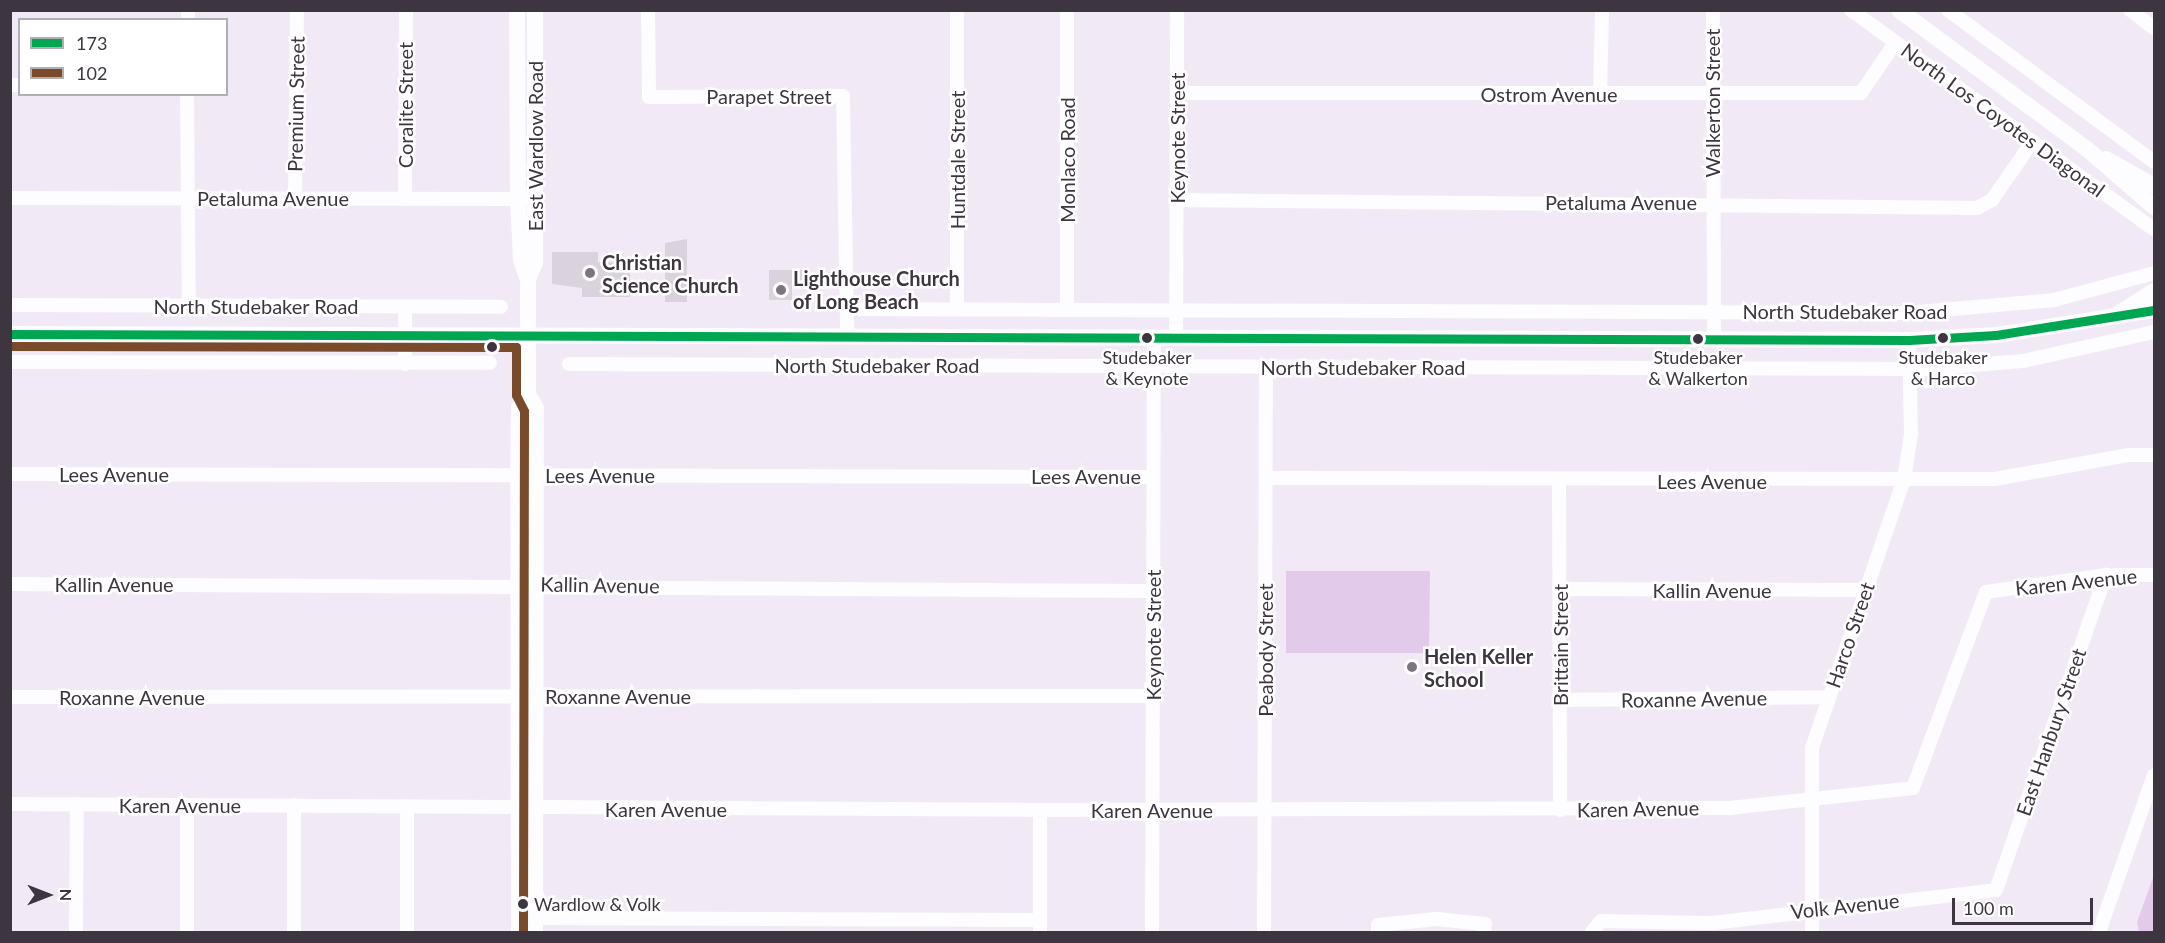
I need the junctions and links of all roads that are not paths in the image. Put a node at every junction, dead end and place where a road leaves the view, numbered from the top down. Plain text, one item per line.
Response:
1 (297, 10) edge
2 (406, 10) edge
3 (518, 10) edge
4 (535, 10) edge
5 (648, 10) edge
6 (957, 10) edge
7 (1067, 10) edge
8 (1177, 10) edge
9 (1602, 10) edge
10 (1713, 10) edge
11 (1851, 10) edge
12 (1899, 10) edge
13 (1947, 10) edge
14 (2130, 10) edge
15 (2154, 28) edge
16 (1895, 43) junction
17 (1177, 93) junction
18 (1600, 94) junction
19 (1712, 94) junction
20 (187, 96) edge
21 (2032, 142) junction
22 (2087, 149) junction
23 (2154, 162) edge
24 (2154, 186) edge
25 (10, 198) edge
26 (186, 198) junction
27 (295, 198) junction
28 (405, 199) junction
29 (518, 199) junction
30 (535, 199) junction
31 (1177, 200) junction
32 (1712, 202) junction
33 (2154, 207) edge
34 (2154, 229) edge
35 (2154, 273) edge
36 (528, 280) junction
37 (2154, 291) edge
38 (10, 304) edge
39 (189, 305) junction
40 (405, 307) junction
41 (501, 308) dead end
42 (847, 309) junction
43 (957, 309) junction
44 (1067, 310) junction
45 (1176, 310) junction
46 (2154, 310) edge
47 (1713, 311) junction
48 (2119, 313) junction
49 (2154, 332) edge
50 (10, 334) edge
51 (405, 334) junction
52 (528, 335) junction
53 (847, 337) junction
54 (1154, 337) junction
55 (1176, 337) junction
56 (1714, 339) junction
57 (1909, 340) junction
58 (10, 362) edge
59 (490, 363) dead end
60 (405, 364) junction
61 (569, 364) dead end
62 (1154, 367) junction
63 (1266, 367) junction
64 (1910, 369) junction
65 (2154, 455) edge
66 (10, 474) edge
67 (526, 475) junction
68 (1153, 477) junction
69 (1266, 478) junction
70 (1904, 480) junction
71 (1559, 481) junction
72 (2106, 574) junction
73 (2154, 574) edge
74 (10, 584) edge
75 (526, 584) junction
76 (1559, 589) junction
77 (1865, 590) junction
78 (1153, 591) junction
79 (526, 696) junction
80 (1153, 696) junction
81 (10, 697) edge
82 (1828, 697) junction
83 (1560, 700) junction
84 (2154, 775) edge
85 (1812, 797) junction
86 (10, 804) edge
87 (77, 804) junction
88 (294, 805) junction
89 (407, 806) junction
90 (187, 807) junction
91 (526, 808) junction
92 (1152, 809) junction
93 (1040, 810) junction
94 (1264, 810) junction
95 (1560, 810) junction
96 (1996, 890) joint
97 (1812, 909) junction
98 (527, 925) edge
99 (1040, 926) edge
100 (76, 933) edge
101 (186, 933) edge
102 (294, 933) edge
103 (407, 933) edge
104 (1152, 933) edge
105 (1264, 933) edge
106 (1378, 933) edge
107 (1484, 933) edge
108 (1592, 933) edge
109 (1812, 933) edge
110 (2099, 933) edge

1 - 27 street, Premium Street
2 - 28 street, Coralite Street
3 - 29 main road, East Wardlow Road
4 - 30 main road, East Wardlow Road
5 - 42 street, Parapet Street
6 - 43 street, Huntdale Street
7 - 44 street, Monlaco Road
8 - 17 street, Keynote Street
9 - 18 street
10 - 19 street, Walkerton Street
11 - 16 street, North Los Coyotes Diagonal
12 - 22 main road, North Los Coyotes Diagonal
13 - 23 street
14 - 15 street
16 - 19 street, Ostrom Avenue
16 - 21 street, North Los Coyotes Diagonal
17 - 18 street, Ostrom Avenue
17 - 31 street, Keynote Street
18 - 19 street, Ostrom Avenue
19 - 32 street, Walkerton Street
20 - 26 street
21 - 32 street, Petaluma Avenue
21 - 34 street, North Los Coyotes Diagonal
22 - 24 main road, North Los Coyotes Diagonal
22 - 33 main road, North Los Coyotes Diagonal
25 - 26 street, Petaluma Avenue
26 - 27 street, Petaluma Avenue
26 - 39 street
27 - 28 street, Petaluma Avenue
28 - 29 street, Petaluma Avenue
29 - 30 street, Petaluma Avenue
29 - 36 main road, East Wardlow Road
30 - 36 main road, East Wardlow Road
31 - 32 street, Petaluma Avenue
31 - 45 street, Keynote Street
32 - 47 street, Walkerton Street
35 - 47 street, North Studebaker Road
36 - 52 main road, East Wardlow Road
37 - 48 main road, North Studebaker Road
38 - 39 street, North Studebaker Road
39 - 40 street, North Studebaker Road
40 - 41 street, North Studebaker Road
40 - 51 street
42 - 43 street, North Studebaker Road
42 - 53 street, Parapet Street
43 - 44 street, North Studebaker Road
44 - 45 street, North Studebaker Road
45 - 47 street, North Studebaker Road
45 - 55 street, Keynote Street
46 - 48 main road, North Studebaker Road
47 - 56 street, Walkerton Street
48 - 57 main road, North Studebaker Road
49 - 64 street, North Studebaker Road
50 - 51 main road, North Studebaker Road
51 - 52 main road, North Studebaker Road
51 - 60 street
52 - 53 main road, North Studebaker Road
52 - 67 main road, East Wardlow Road
53 - 54 main road, North Studebaker Road
54 - 55 main road, North Studebaker Road
54 - 62 street, Keynote Street
55 - 56 main road, North Studebaker Road
56 - 57 main road, North Studebaker Road
57 - 64 street, Harco Street
58 - 60 street
59 - 60 street
61 - 62 street, North Studebaker Road
62 - 63 street, North Studebaker Road
62 - 68 street, Keynote Street
63 - 64 street, North Studebaker Road
63 - 69 street, Peabody Street
64 - 70 street, Harco Street
65 - 70 street, Lees Avenue
66 - 67 street, Lees Avenue
67 - 68 street, Lees Avenue
67 - 75 main road, East Wardlow Road
68 - 78 street, Keynote Street
69 - 71 street, Lees Avenue
69 - 94 street, Peabody Street
70 - 71 street, Lees Avenue
70 - 77 street, Harco Street
71 - 76 street, Brittain Street
72 - 73 street, Karen Avenue
72 - 85 street, Karen Avenue
72 - 96 street, East Hanbury Street
74 - 75 street, Kallin Avenue
75 - 78 street, Kallin Avenue
75 - 79 main road, East Wardlow Road
76 - 77 street, Kallin Avenue
76 - 83 street, Brittain Street
77 - 82 street, Harco Street
78 - 80 street, Keynote Street
79 - 80 street, Roxanne Avenue
79 - 81 street, Roxanne Avenue
79 - 91 main road, East Wardlow Road
80 - 92 street, Keynote Street
82 - 83 street, Roxanne Avenue
82 - 85 street, Harco Street
83 - 95 street, Brittain Street
84 - 110 street
85 - 95 street, Karen Avenue
85 - 97 street, Harco Street
86 - 87 street, Karen Avenue
87 - 90 street, Karen Avenue
87 - 100 street
88 - 89 street, Karen Avenue
88 - 90 street, Karen Avenue
88 - 102 street
89 - 91 street, Karen Avenue
89 - 103 street
90 - 101 street
91 - 93 street, Karen Avenue
91 - 98 main road, East Wardlow Road
92 - 93 street, Karen Avenue
92 - 94 street, Karen Avenue
92 - 104 street, Keynote Street
93 - 99 street
94 - 95 street, Karen Avenue
94 - 105 street, Peabody Street
96 - 97 street, Volk Avenue
97 - 108 street, Volk Avenue
97 - 109 street, Harco Street
98 - 99 street
106 - 107 street

